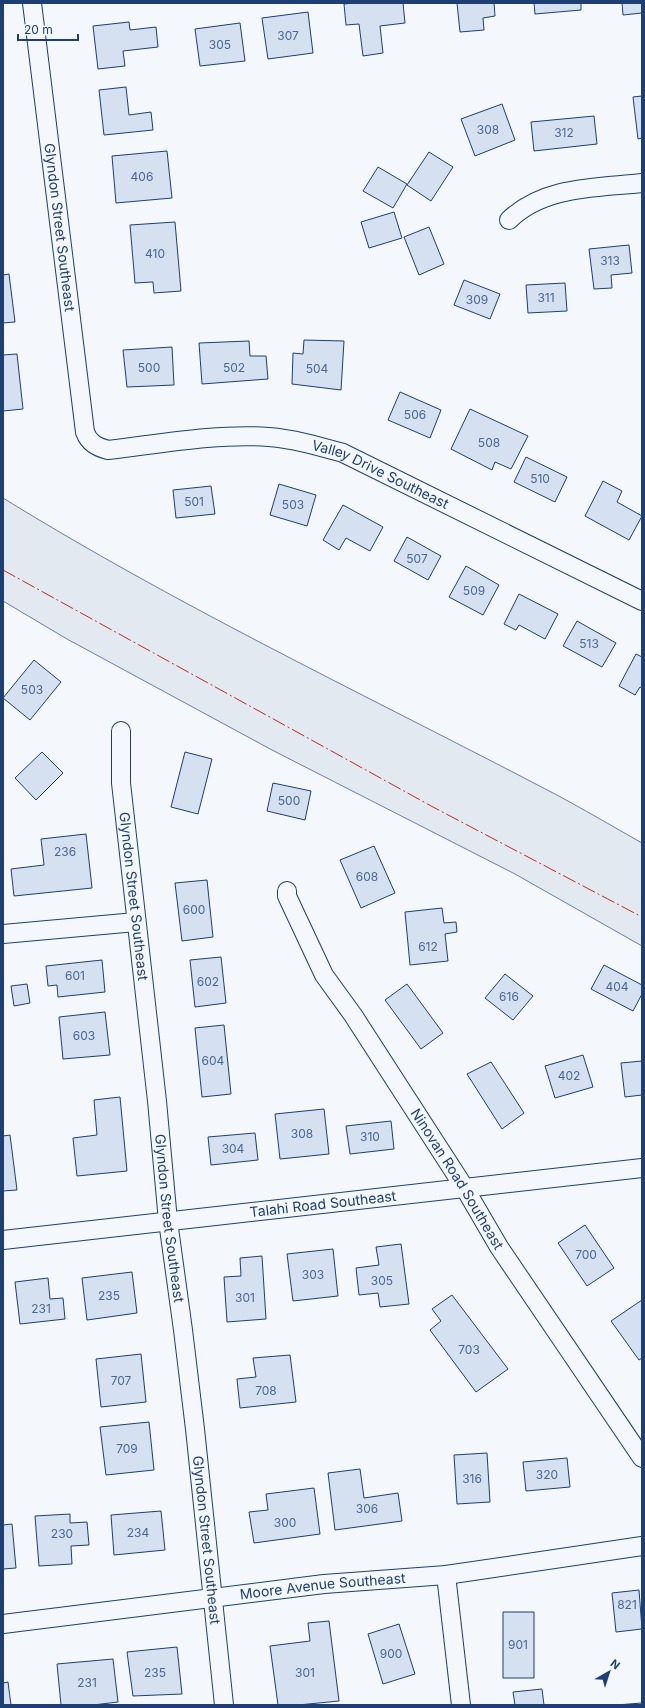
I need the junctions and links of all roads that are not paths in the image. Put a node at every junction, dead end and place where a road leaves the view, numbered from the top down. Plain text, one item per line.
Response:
1 (32, 3) edge
2 (642, 183) edge
3 (509, 220) dead end
4 (97, 447) joint
5 (642, 602) edge
6 (121, 731) dead end
7 (287, 891) dead end
8 (136, 922) junction
9 (3, 934) edge
10 (642, 1168) edge
11 (464, 1187) junction
12 (168, 1221) junction
13 (3, 1240) edge
14 (642, 1458) edge
15 (642, 1546) edge
16 (446, 1574) junction
17 (212, 1598) junction
18 (3, 1624) edge
19 (224, 1705) edge
20 (461, 1705) edge

1 - 4 street, Glyndon Street Southeast
2 - 3 street
4 - 5 street, Valley Drive Southeast
6 - 8 street, Glyndon Street Southeast
7 - 11 street, Ninovan Road Southeast
8 - 9 street
8 - 12 street, Glyndon Street Southeast
10 - 11 street, Talahi Road Southeast
11 - 12 street, Talahi Road Southeast
11 - 14 street, Ninovan Road Southeast
12 - 13 street, Talahi Road Southeast
12 - 17 street, Glyndon Street Southeast
15 - 16 street, Moore Avenue Southeast
16 - 17 street, Moore Avenue Southeast
16 - 20 street
17 - 18 street, Moore Avenue Southeast
17 - 19 street, Glyndon Street Southeast

